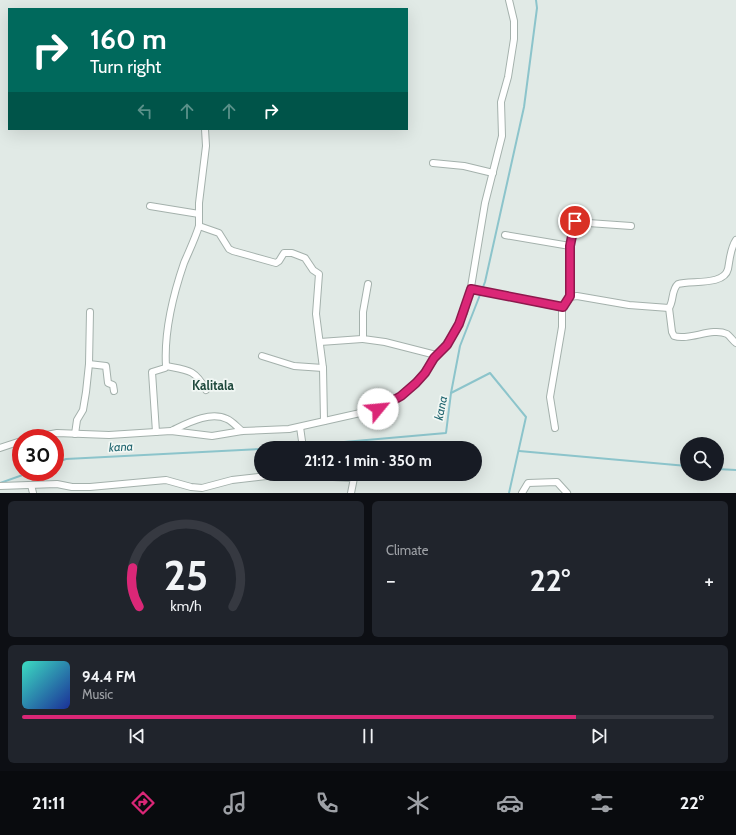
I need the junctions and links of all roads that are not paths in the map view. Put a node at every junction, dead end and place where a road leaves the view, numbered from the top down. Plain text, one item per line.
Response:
1 (509, 0) edge
2 (205, 130) edge
3 (433, 163) dead end
4 (493, 174) junction
5 (150, 206) dead end
6 (199, 214) junction
7 (199, 226) junction
8 (631, 226) dead end
9 (505, 235) dead end
10 (736, 240) edge
11 (570, 246) junction
12 (368, 284) dead end
13 (471, 289) junction
14 (570, 296) junction
15 (562, 307) junction
16 (669, 308) junction
17 (90, 312) dead end
18 (362, 339) junction
19 (320, 342) junction
20 (736, 343) edge
21 (436, 355) junction
22 (262, 356) dead end
23 (88, 364) junction
24 (166, 366) junction
25 (322, 368) junction
26 (206, 390) dead end
27 (114, 391) dead end
28 (324, 421) junction
29 (300, 427) junction
30 (556, 428) dead end
31 (171, 431) junction
32 (242, 431) junction
33 (156, 432) junction
34 (64, 433) edge
35 (75, 434) junction
36 (302, 441) edge
37 (12, 444) edge
38 (0, 448) edge
39 (254, 477) edge
40 (353, 481) edge
41 (31, 485) junction
42 (0, 486) edge
43 (67, 486) junction
44 (32, 493) edge
45 (66, 493) edge
46 (351, 493) edge
47 (522, 493) edge
48 (567, 493) edge

1 - 4 street
2 - 6 street
3 - 4 street
4 - 13 street
5 - 6 street
6 - 7 street
7 - 19 street
7 - 24 street
8 - 11 street
9 - 11 street
10 - 16 street
11 - 14 street
12 - 18 street
13 - 15 street
13 - 21 street
14 - 15 street
14 - 16 street
15 - 30 street
16 - 20 street
17 - 23 street
18 - 19 street
18 - 21 street
19 - 25 street
21 - 28 street
22 - 25 street
23 - 27 street
23 - 35 street
24 - 26 street
24 - 33 street
25 - 28 street
28 - 29 street
29 - 32 street
29 - 36 street
31 - 32 street
31 - 32 street
31 - 33 street
33 - 35 street
34 - 35 street
37 - 38 street
39 - 43 street
40 - 46 street
41 - 42 street
41 - 43 street
41 - 44 street
43 - 45 street
47 - 48 street

